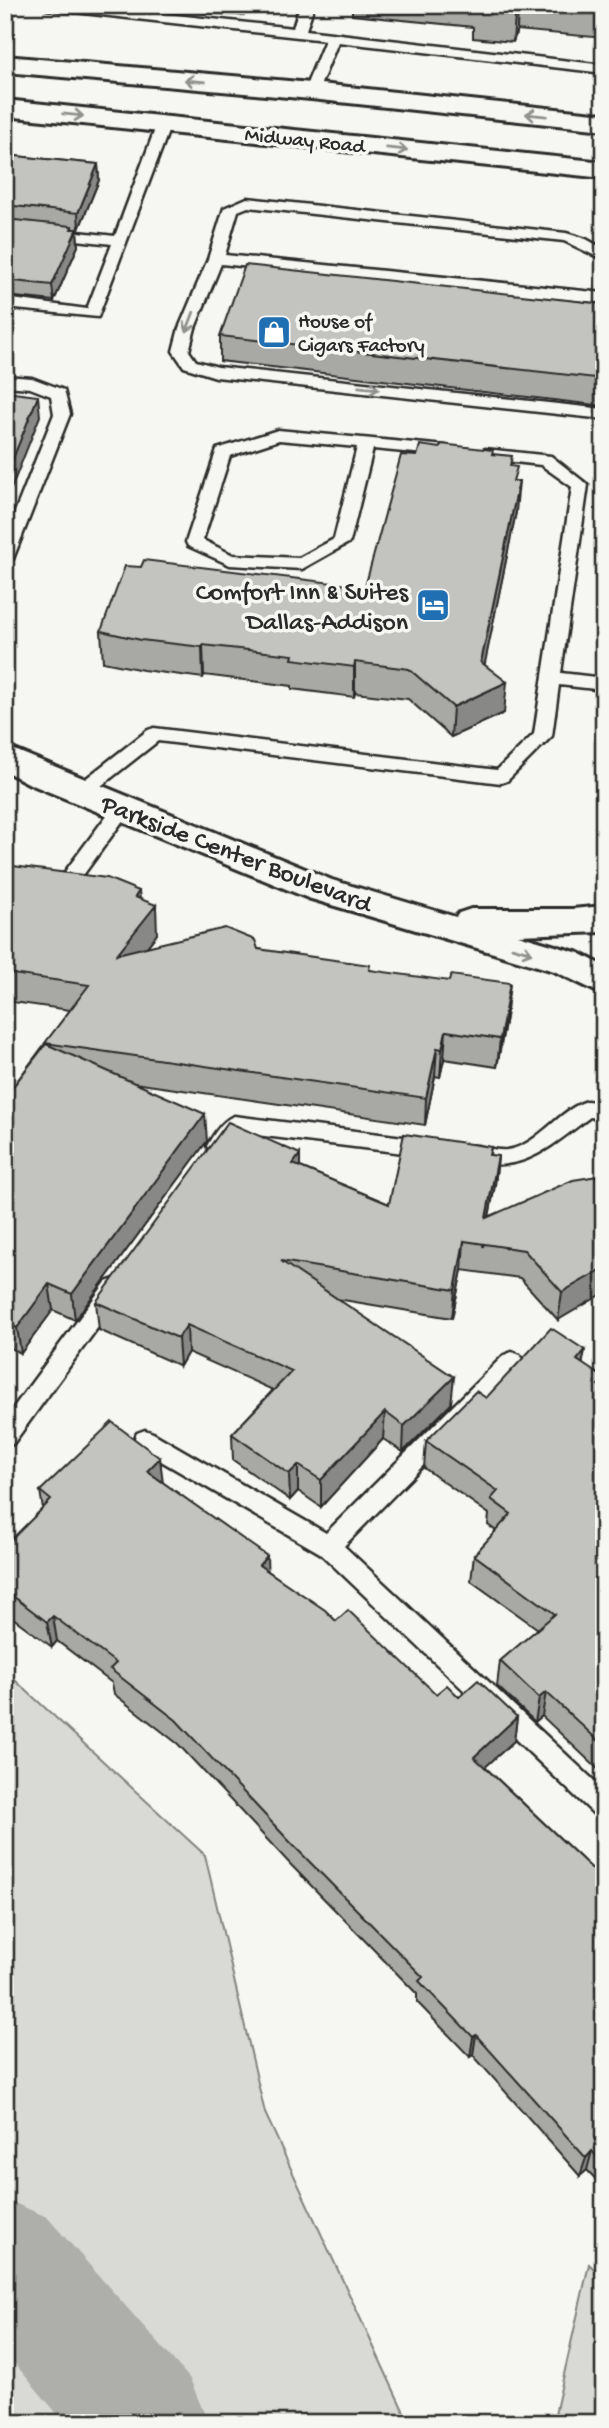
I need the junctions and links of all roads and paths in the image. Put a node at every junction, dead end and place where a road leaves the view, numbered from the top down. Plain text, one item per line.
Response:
1 (47, 5) edge
2 (178, 5) edge
3 (254, 5) edge
4 (307, 5) edge
5 (298, 33) junction
6 (333, 37) junction
7 (5, 48) edge
8 (5, 64) edge
9 (33, 66) junction
10 (604, 69) edge
11 (311, 91) junction
12 (5, 108) edge
13 (604, 122) edge
14 (164, 124) junction
15 (604, 170) edge
16 (5, 228) edge
17 (121, 241) junction
18 (604, 256) edge
19 (216, 259) junction
20 (604, 298) edge
21 (5, 303) edge
22 (5, 380) edge
23 (604, 414) edge
24 (366, 443) junction
25 (5, 559) edge
26 (552, 678) junction
27 (604, 684) edge
28 (5, 757) edge
29 (42, 776) junction
30 (5, 778) edge
31 (81, 792) junction
32 (123, 808) junction
33 (5, 875) edge
34 (604, 919) edge
35 (434, 921) junction
36 (604, 931) edge
37 (604, 976) edge
38 (604, 982) edge
39 (604, 1111) edge
40 (202, 1167) edge
41 (130, 1266) edge
42 (512, 1361) dead end
43 (5, 1437) edge
44 (145, 1440) dead end
45 (328, 1546) junction
46 (604, 1807) edge

1 - 5 lane
2 - 3 lane
4 - 5 lane
5 - 6 lane
6 - 10 lane
6 - 11 lane
7 - 9 main road
8 - 9 main road, Midway Road
11 -> 9 main road, Midway Road
13 -> 11 main road, Midway Road
12 -> 14 main road, Midway Road
14 -> 15 main road, Midway Road
14 - 17 lane
16 - 17 lane
17 - 21 lane
18 - 19 lane
19 - 20 lane
19 -> 23 lane
22 - 25 lane
24 - 24 lane
24 - 26 lane
26 - 27 lane
26 - 31 lane
28 - 29 main road, Parkside Center Boulevard
29 - 30 main road, Parkside Center Boulevard
29 - 31 main road, Parkside Center Boulevard
31 - 32 main road, Parkside Center Boulevard
32 - 33 lane
32 - 35 main road, Parkside Center Boulevard
34 - 35 main road, Parkside Center Boulevard
35 -> 38 main road, Parkside Center Boulevard
36 - 37 main road
39 - 40 lane
41 - 43 lane
42 - 45 lane
44 - 45 lane
45 - 46 lane

